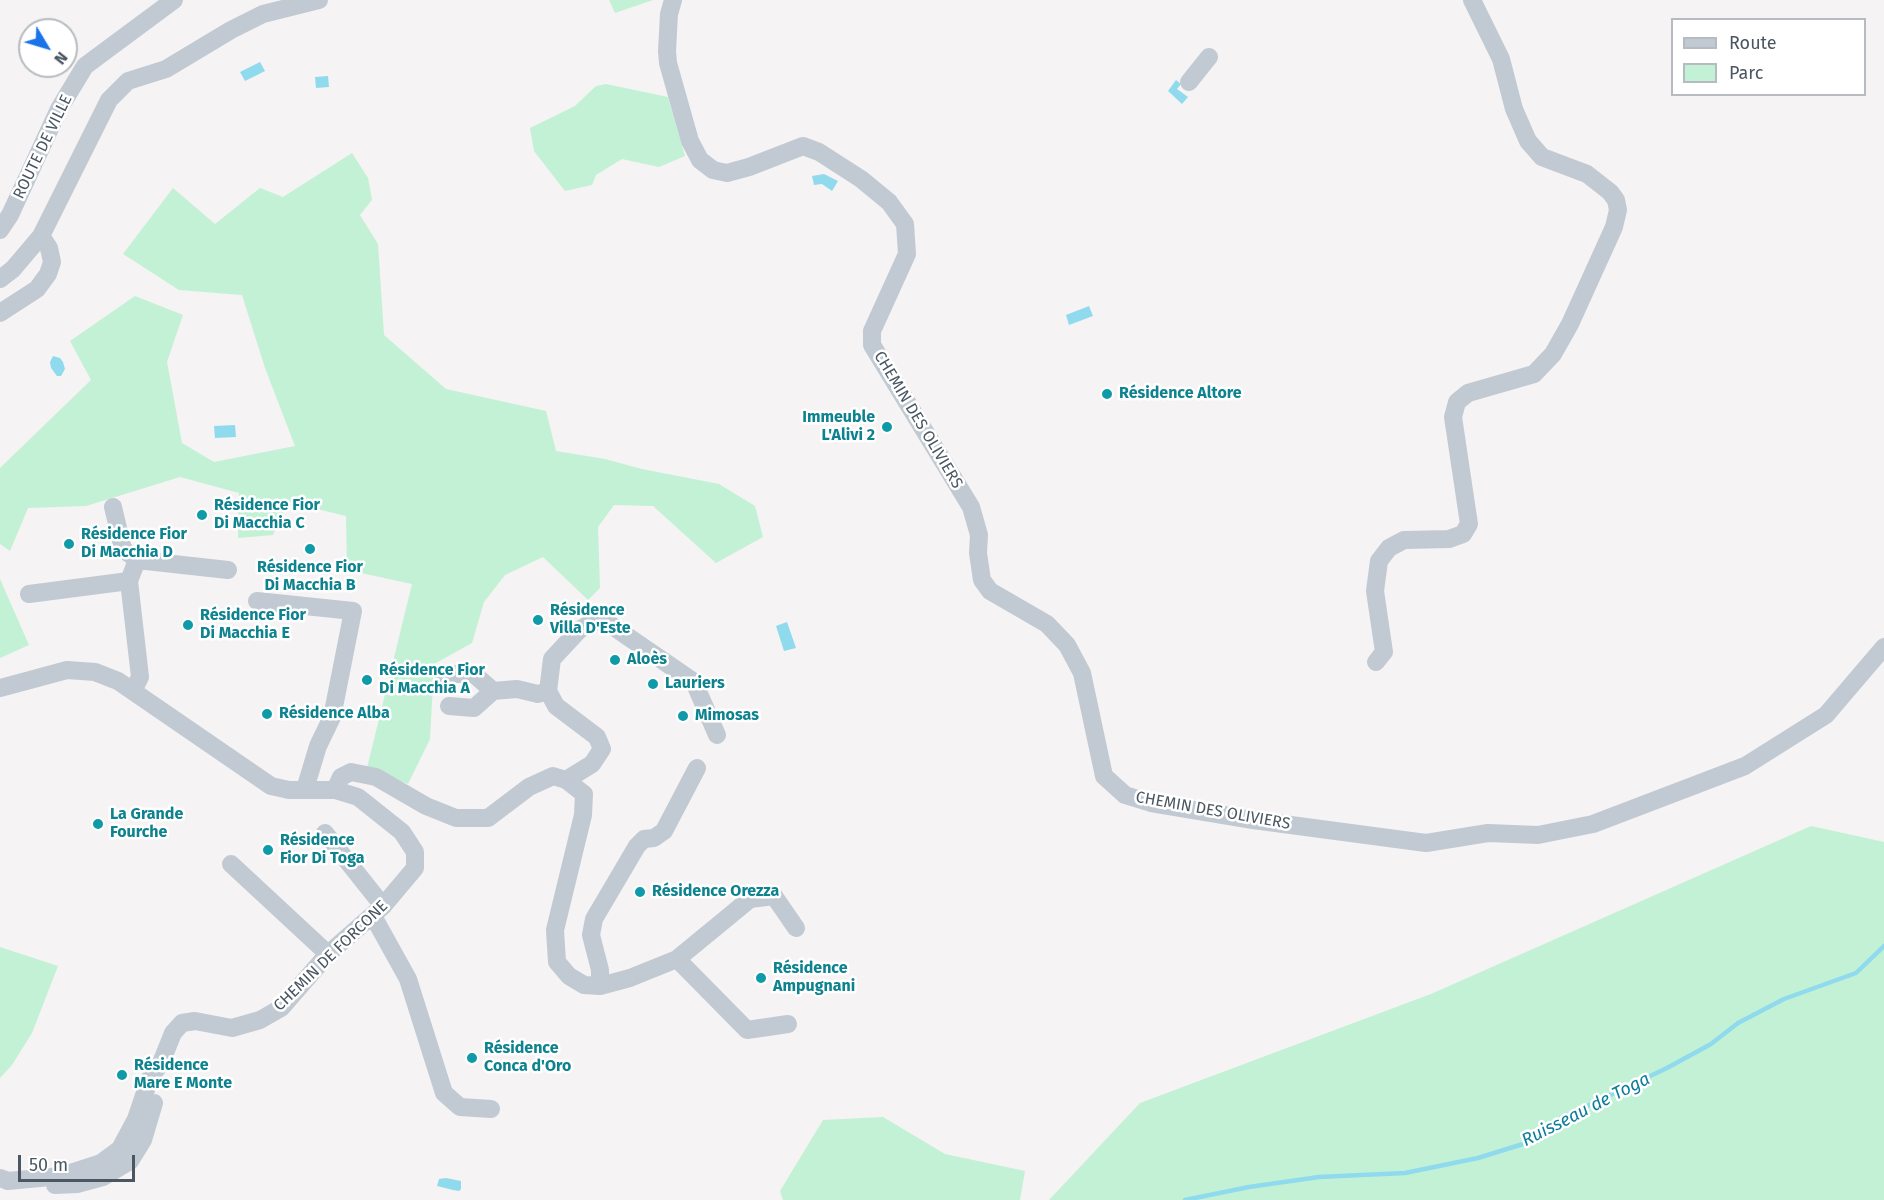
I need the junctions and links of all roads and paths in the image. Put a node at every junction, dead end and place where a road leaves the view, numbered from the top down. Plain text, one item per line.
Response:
1 (174, 0) edge
2 (319, 0) edge
3 (673, 0) edge
4 (1472, 0) edge
5 (1209, 57) dead end
6 (1189, 82) dead end
7 (0, 230) edge
8 (41, 236) junction
9 (0, 279) edge
10 (0, 313) edge
11 (113, 507) dead end
12 (137, 560) junction
13 (228, 570) dead end
14 (129, 581) junction
15 (29, 594) dead end
16 (257, 601) dead end
17 (1884, 647) edge
18 (1377, 662) dead end
19 (442, 674) dead end
20 (0, 688) edge
21 (133, 690) junction
22 (493, 691) junction
23 (548, 692) junction
24 (449, 706) dead end
25 (717, 735) dead end
26 (697, 768) dead end
27 (567, 780) junction
28 (305, 789) junction
29 (334, 790) junction
30 (325, 833) dead end
31 (231, 864) dead end
32 (378, 911) junction
33 (796, 928) dead end
34 (328, 954) junction
35 (677, 959) junction
36 (600, 986) junction
37 (788, 1024) dead end
38 (160, 1063) junction
39 (491, 1109) dead end
40 (0, 1178) edge
41 (0, 1188) edge

1 - 7 street, ROUTE DE VILLE
2 - 8 street
3 - 17 street, CHEMIN DES OLIVIERS
4 - 18 street
5 - 6 street
8 - 9 street
8 - 10 street
11 - 12 street
12 - 13 street
12 - 14 street
14 - 15 street
14 - 21 street
16 - 28 street
19 - 22 street
20 - 21 street, CHEMIN DE FORCONE
21 - 28 street, CHEMIN DE FORCONE
22 - 23 street
22 - 24 street
23 - 25 street
23 - 27 street
26 - 36 street
27 - 29 street
27 - 36 street
28 - 29 street, CHEMIN DE FORCONE
29 - 32 street, CHEMIN DE FORCONE
30 - 32 street
31 - 34 street
32 - 34 street, CHEMIN DE FORCONE
32 - 39 street
33 - 35 street
34 - 38 street, CHEMIN DE FORCONE
35 - 36 street
35 - 37 street
38 - 40 street, CHEMIN DE FORCONE
38 - 41 street, CHEMIN DE FORCONE

